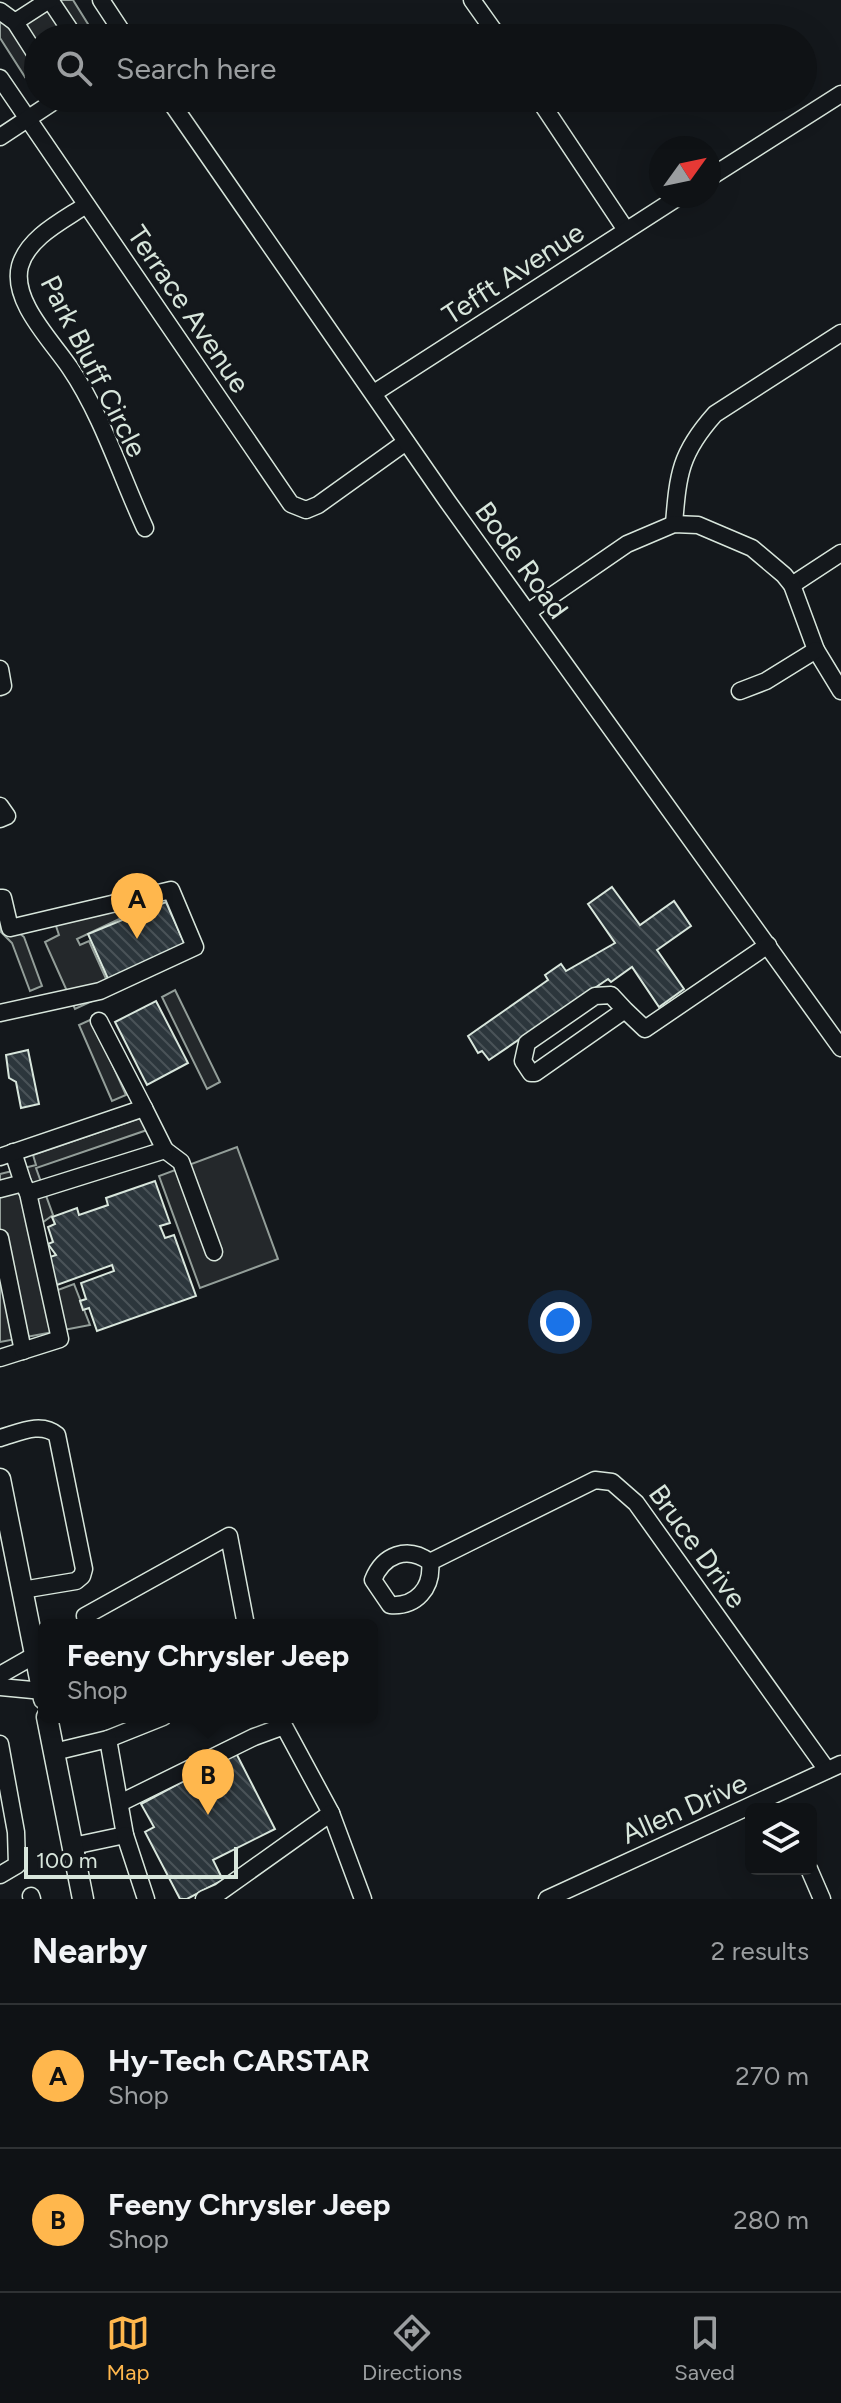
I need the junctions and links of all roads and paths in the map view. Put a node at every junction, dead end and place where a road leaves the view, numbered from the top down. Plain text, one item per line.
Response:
1 (50, 0) edge
2 (101, 0) edge
3 (472, 0) edge
4 (0, 11) edge
5 (15, 22) junction
6 (66, 24) edge
7 (117, 24) edge
8 (489, 24) edge
9 (24, 36) edge
10 (0, 78) edge
11 (841, 94) edge
12 (817, 109) edge
13 (38, 112) edge
14 (178, 112) edge
15 (547, 112) edge
16 (813, 112) edge
17 (27, 119) junction
18 (0, 137) edge
19 (721, 170) edge
20 (86, 205) junction
21 (661, 208) edge
22 (626, 230) junction
23 (841, 333) edge
24 (374, 393) junction
25 (406, 442) junction
26 (674, 524) junction
27 (145, 528) dead end
28 (841, 553) edge
29 (792, 585) junction
30 (528, 612) junction
31 (816, 650) junction
32 (0, 669) edge
33 (0, 687) edge
34 (740, 691) dead end
35 (841, 691) edge
36 (0, 806) edge
37 (0, 819) edge
38 (0, 898) edge
39 (768, 945) junction
40 (625, 1010) junction
41 (0, 1013) edge
42 (99, 1021) dead end
43 (841, 1048) edge
44 (144, 1108) junction
45 (165, 1150) junction
46 (7, 1155) edge
47 (25, 1188) junction
48 (0, 1189) edge
49 (0, 1238) edge
50 (214, 1252) dead end
51 (23, 1351) junction
52 (0, 1358) edge
53 (0, 1438) edge
54 (0, 1479) edge
55 (3, 1510) edge
56 (430, 1562) dead end
57 (22, 1590) junction
58 (86, 1619) edge
59 (245, 1619) edge
60 (35, 1655) junction
61 (38, 1670) edge
62 (0, 1675) edge
63 (0, 1687) edge
64 (38, 1694) edge
65 (48, 1723) edge
66 (148, 1723) edge
67 (108, 1739) junction
68 (0, 1744) edge
69 (54, 1752) junction
70 (834, 1767) edge
71 (780, 1802) edge
72 (120, 1803) junction
73 (331, 1813) junction
74 (125, 1835) junction
75 (73, 1846) junction
76 (0, 1875) edge
77 (812, 1875) edge
78 (222, 1895) edge
79 (83, 1899) edge
80 (146, 1899) edge
81 (204, 1899) edge
82 (363, 1899) edge
83 (547, 1899) edge
84 (822, 1899) edge

1 - 5 street
1 - 6 street
2 - 7 street
3 - 8 street
4 - 5 street
5 - 9 street
10 - 17 street, Terrace Avenue
11 - 12 street
13 - 17 street
14 - 24 street, Bode Road
15 - 22 street
16 - 19 street
17 - 18 street
17 - 20 street, Terrace Avenue
20 - 25 street, Terrace Avenue
20 - 27 street, Park Bluff Circle
21 - 22 street, Tefft Avenue
22 - 24 street, Tefft Avenue
23 - 26 street
24 - 25 street, Bode Road
25 - 30 street, Bode Road
26 - 29 street
26 - 30 street
28 - 29 street
29 - 31 street
30 - 39 street, Bode Road
31 - 34 street
31 - 35 street
32 - 33 street
36 - 37 street
38 - 41 street
39 - 40 street
39 - 43 street, Bode Road
40 - 40 street
42 - 44 street
44 - 45 street
44 - 46 street
45 - 47 street
45 - 50 street
46 - 47 street
47 - 48 street
47 - 51 street
49 - 51 street
51 - 52 street
53 - 57 street
54 - 55 main road
55 - 57 main road
56 - 70 street, Bruce Drive
57 - 60 main road
58 - 59 street
60 - 61 main road
60 - 62 street
63 - 64 street
65 - 69 main road
66 - 67 street
67 - 69 street
67 - 72 street
68 - 76 street
69 - 75 main road
70 - 71 street, Allen Drive
71 - 83 street, Allen Drive
72 - 73 street
72 - 74 street
73 - 78 street
73 - 82 street
74 - 75 street
74 - 80 street
75 - 79 main road
77 - 84 street
78 - 81 street

